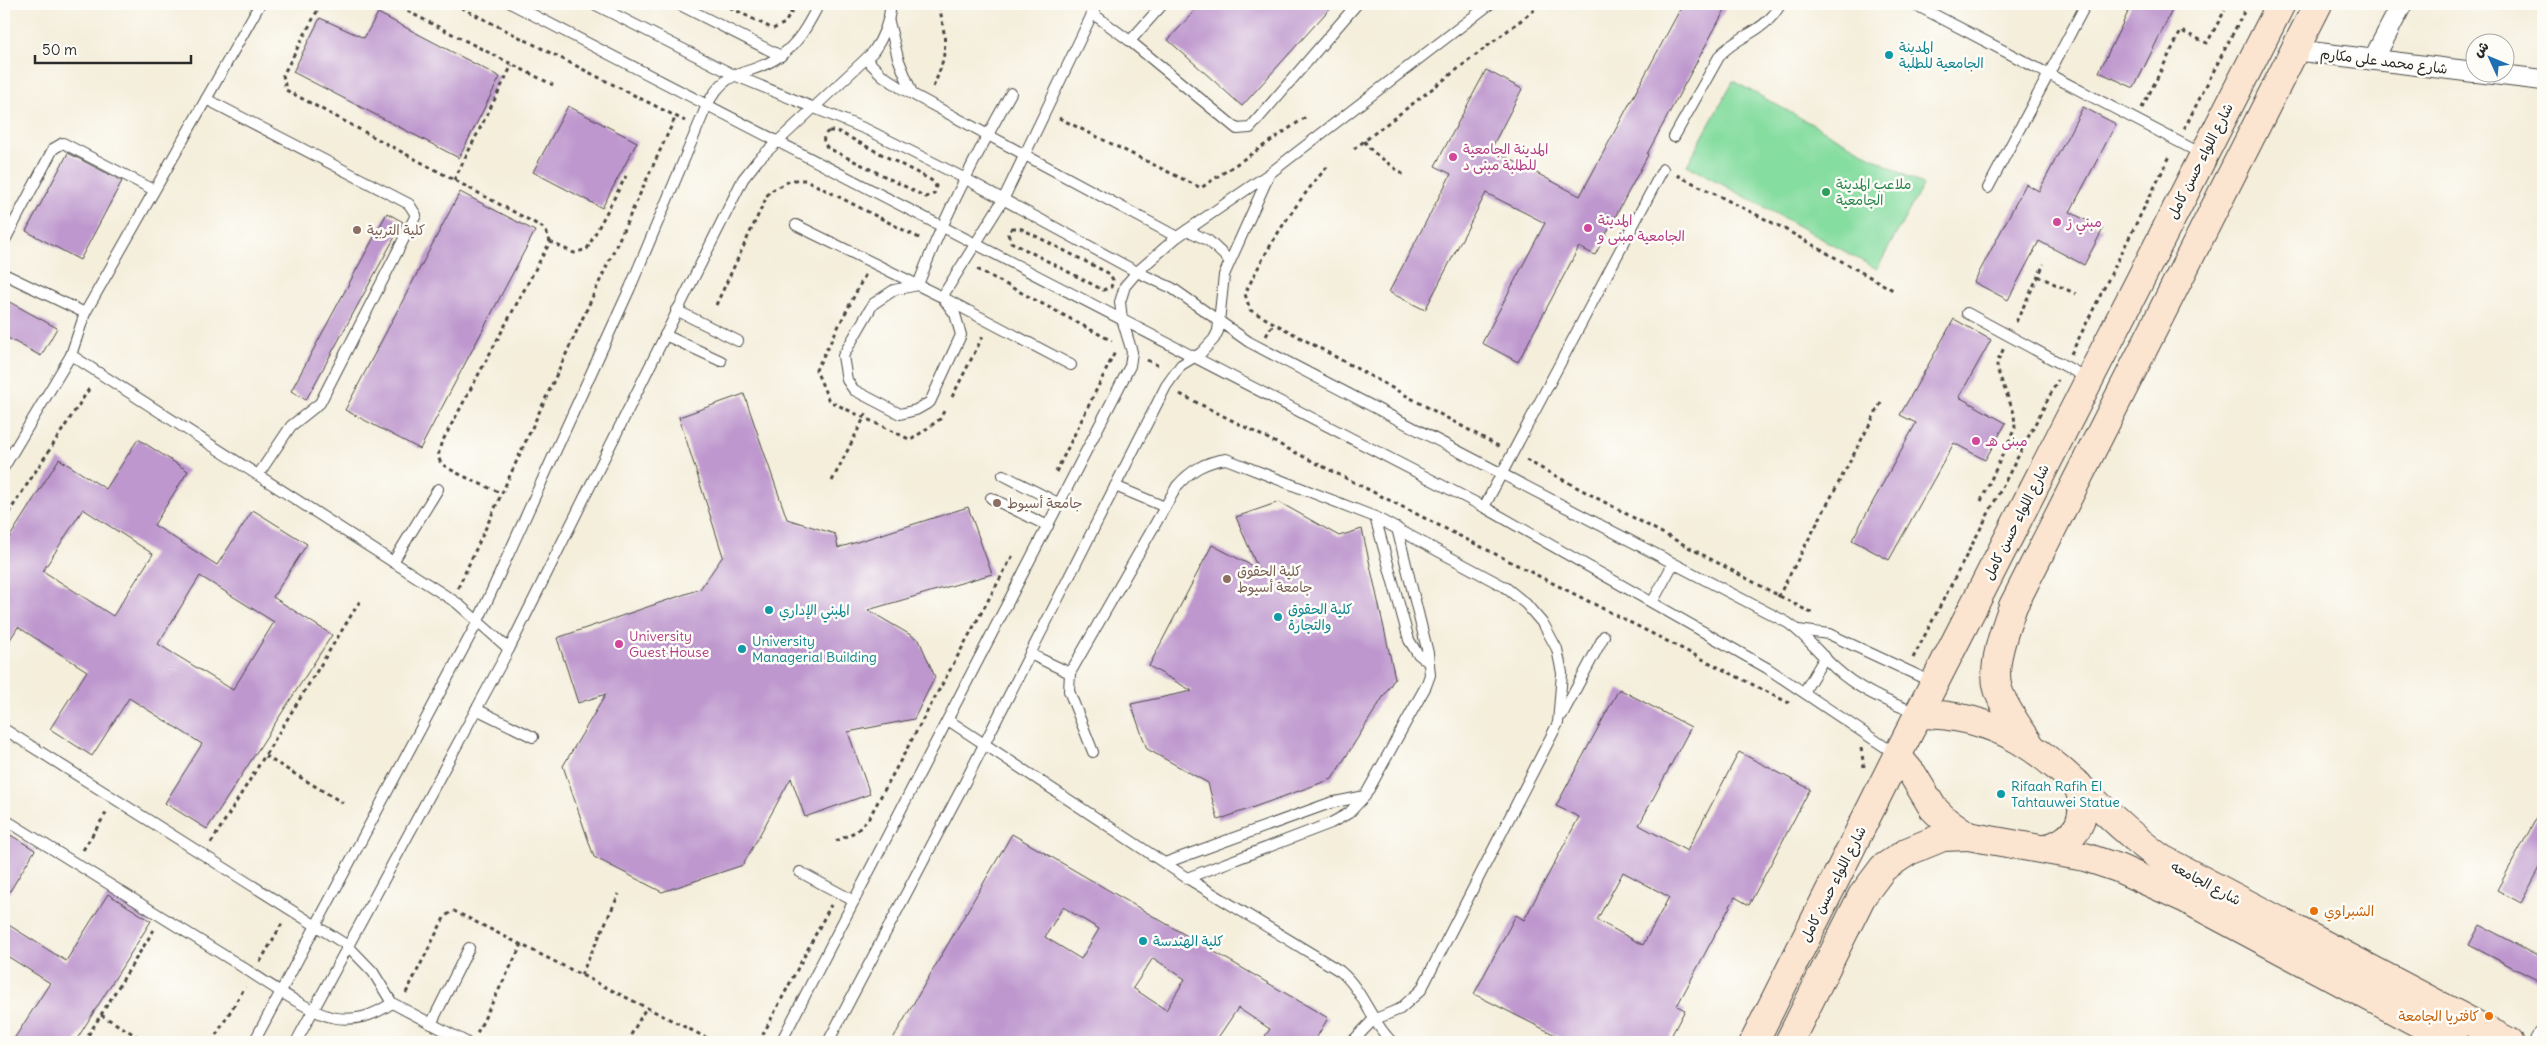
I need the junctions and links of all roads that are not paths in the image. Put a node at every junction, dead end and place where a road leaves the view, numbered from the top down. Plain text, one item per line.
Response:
1 (260, 4) edge
2 (512, 4) edge
3 (594, 4) edge
4 (681, 4) edge
5 (819, 4) edge
6 (891, 4) edge
7 (1097, 4) edge
8 (1163, 4) edge
9 (1357, 4) edge
10 (1490, 4) edge
11 (1781, 4) edge
12 (1914, 4) edge
13 (2086, 4) edge
14 (2282, 4) edge
15 (2318, 4) edge
16 (2402, 4) edge
17 (1092, 13) junction
18 (889, 21) junction
19 (1130, 41) junction
20 (2294, 50) junction
21 (781, 56) junction
22 (866, 59) junction
23 (2373, 60) junction
24 (2464, 71) edge
25 (2049, 74) junction
26 (734, 75) junction
27 (2514, 77) edge
28 (2543, 80) edge
29 (912, 93) junction
30 (1011, 93) dead end
31 (206, 99) junction
32 (707, 105) junction
33 (814, 108) junction
34 (2217, 127) junction
35 (988, 134) junction
36 (1674, 137) dead end
37 (2247, 140) junction
38 (778, 143) junction
39 (1025, 154) junction
40 (2203, 154) junction
41 (1663, 168) road end
42 (1269, 174) junction
43 (964, 178) junction
44 (1988, 188) dead end
45 (154, 190) junction
46 (1003, 200) junction
47 (796, 225) dead end
48 (941, 226) junction
49 (1187, 230) junction
50 (1177, 237) junction
51 (4, 242) edge
52 (977, 244) junction
53 (1229, 260) junction
54 (1137, 272) junction
55 (4, 274) edge
56 (918, 285) junction
57 (942, 297) junction
58 (676, 310) junction
59 (85, 313) junction
60 (1967, 313) dead end
61 (1122, 318) junction
62 (1219, 322) junction
63 (664, 334) junction
64 (738, 341) dead end
65 (71, 355) junction
66 (1194, 357) junction
67 (722, 362) dead end
68 (1071, 365) dead end
69 (2089, 379) junction
70 (4, 467) edge
71 (1501, 474) junction
72 (258, 475) junction
73 (1003, 476) dead end
74 (1115, 486) junction
75 (438, 490) dead end
76 (991, 498) dead end
77 (1060, 504) junction
78 (1165, 507) junction
79 (1484, 507) junction
80 (1375, 518) junction
81 (1048, 526) junction
82 (1397, 528) junction
83 (393, 562) junction
84 (1673, 564) junction
85 (1653, 602) junction
86 (478, 621) junction
87 (1798, 630) junction
88 (1604, 636) dead end
89 (509, 649) junction
90 (1030, 654) junction
91 (1825, 657) junction
92 (1429, 663) junction
93 (1070, 673) junction
94 (1935, 683) junction
95 (1804, 692) junction
96 (476, 709) junction
97 (1919, 714) junction
98 (948, 720) junction
99 (1558, 723) junction
100 (4, 729) edge
101 (533, 737) dead end
102 (984, 745) junction
103 (2030, 745) junction
104 (1093, 752) dead end
105 (1898, 756) junction
106 (2078, 785) junction
107 (1364, 796) junction
108 (4, 819) edge
109 (1968, 836) junction
110 (2135, 840) junction
111 (2046, 849) junction
112 (1166, 863) junction
113 (2118, 868) junction
114 (800, 872) dead end
115 (1187, 878) junction
116 (854, 901) junction
117 (316, 926) junction
118 (348, 946) junction
119 (469, 948) dead end
120 (281, 991) junction
121 (396, 1005) junction
122 (314, 1009) junction
123 (1373, 1020) junction
124 (431, 1024) junction
125 (2543, 1035) edge
126 (254, 1042) edge
127 (296, 1042) edge
128 (466, 1042) edge
129 (781, 1042) edge
130 (828, 1042) edge
131 (1352, 1042) edge
132 (1392, 1042) edge
133 (1754, 1042) edge
134 (1790, 1042) edge
135 (2454, 1042) edge
136 (2509, 1042) edge
137 (2540, 1042) edge

1 - 31 lane
2 - 32 lane
3 - 26 lane
4 - 21 lane
5 - 21 lane
6 - 18 lane
7 - 17 lane
8 - 19 lane
9 - 19 lane
10 - 42 lane
11 - 36 lane
12 - 25 lane
13 - 25 lane
14 - 34 main road, شارع اللواء حسن كامل
15 - 20 main road
16 - 23 street
17 - 19 lane
17 - 39 lane
18 - 22 lane
18 - 29 lane
20 - 23 street, شارع محمد على مكارم
20 - 37 main road
21 - 26 lane
22 - 29 lane
22 - 33 lane
23 - 24 street, شارع محمد على مكارم
25 - 40 lane
25 - 44 lane
26 - 32 lane
26 - 33 lane
27 - 28 street, شارع محمد على مكارم
29 - 35 lane
30 - 35 lane
31 - 45 lane
31 - 72 lane
32 - 38 lane
32 - 86 lane
33 - 38 lane
33 - 43 lane
34 - 37 main road
34 - 40 main road, شارع اللواء حسن كامل
35 - 39 lane
35 - 43 lane
37 - 103 main road
38 - 48 lane
38 - 58 lane
39 - 46 lane
39 - 50 lane
40 - 69 main road, شارع اللواء حسن كامل
41 - 71 lane
42 - 49 lane
42 - 53 lane
43 - 46 lane
43 - 48 lane
45 - 51 lane
45 - 59 lane
46 - 52 lane
46 - 54 lane
47 - 56 lane
48 - 52 lane
48 - 56 lane
49 - 50 lane
49 - 53 lane
50 - 54 lane
52 - 57 lane
52 - 61 lane
53 - 62 lane
54 - 61 lane
54 - 62 lane
55 - 59 lane
56 - 57 lane
56 - 57 lane
57 - 68 lane
58 - 63 lane
58 - 64 lane
59 - 65 lane
60 - 69 lane
61 - 66 lane
61 - 77 lane
62 - 66 lane
62 - 71 lane
63 - 67 lane
63 - 89 lane
65 - 70 lane
65 - 72 lane
66 - 74 lane
66 - 79 lane
69 - 94 main road, شارع اللواء حسن كامل
71 - 79 lane
71 - 84 lane
72 - 83 lane
73 - 77 lane
74 - 78 lane
74 - 90 lane
75 - 83 lane
76 - 81 lane
77 - 81 lane
78 - 80 lane
78 - 93 lane
79 - 85 lane
80 - 82 lane
80 - 92 lane
81 - 98 lane
82 - 92 lane
82 - 99 lane
83 - 86 lane
84 - 85 lane
84 - 87 lane
85 - 95 lane
86 - 89 lane
86 - 117 lane
87 - 91 lane
87 - 94 lane
88 - 99 lane
89 - 96 lane
90 - 93 lane
90 - 102 lane
91 - 95 lane
91 - 97 lane
92 - 107 lane
93 - 104 lane
94 - 97 main road, شارع اللواء حسن كامل
95 - 105 lane
96 - 101 lane
96 - 118 lane
97 - 103 main road, شارع الجامعه
97 - 105 main road, شارع اللواء حسن كامل
98 - 102 lane
98 - 116 lane
99 - 123 lane
100 - 117 lane
102 - 112 lane
102 - 130 lane
103 - 106 main road, شارع الجامعه
105 - 109 main road, شارع الجامعه
105 - 133 main road, شارع اللواء حسن كامل
106 - 110 main road, شارع الجامعه
106 - 111 main road
107 - 112 lane
107 - 115 lane
108 - 120 lane
109 - 111 main road, شارع الجامعه
109 - 134 main road
110 - 113 main road
110 - 136 main road, شارع الجامعه
111 - 113 main road, شارع الجامعه
112 - 115 lane
113 - 135 main road, شارع الجامعه
114 - 116 lane
115 - 123 lane
116 - 129 lane
117 - 118 lane
117 - 120 lane
118 - 121 lane
118 - 122 lane
119 - 124 lane
120 - 122 lane
120 - 126 lane
121 - 122 lane
121 - 124 lane
122 - 127 lane
123 - 131 lane
123 - 132 lane
124 - 128 lane
125 - 137 street

